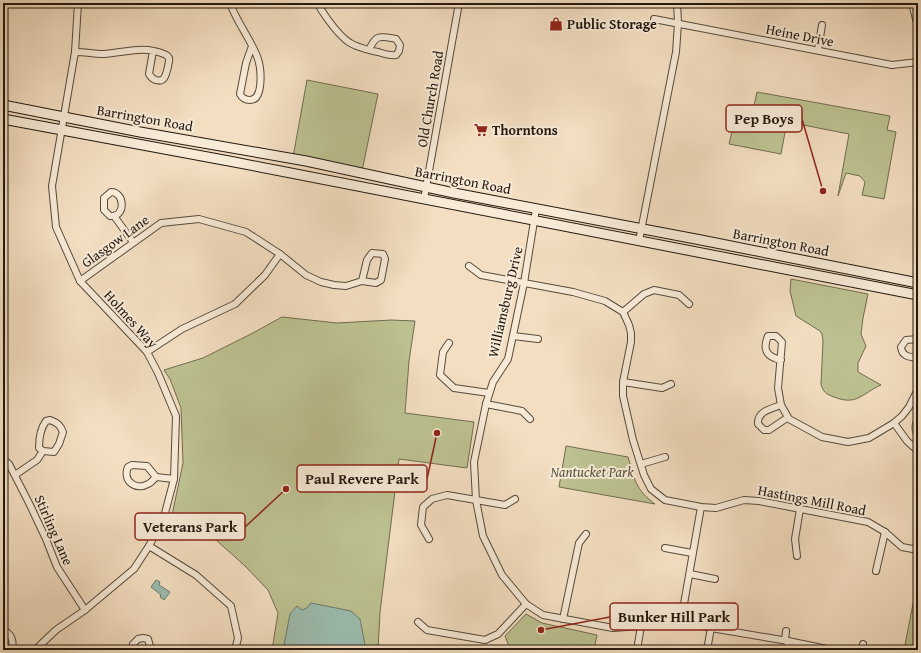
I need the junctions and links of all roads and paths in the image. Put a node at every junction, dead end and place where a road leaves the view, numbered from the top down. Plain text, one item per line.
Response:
1 (78, 3) edge
2 (230, 3) edge
3 (317, 3) edge
4 (459, 3) edge
5 (677, 3) edge
6 (912, 3) edge
7 (654, 19) dead end
8 (678, 23) junction
9 (822, 25) dead end
10 (918, 27) edge
11 (252, 46) junction
12 (369, 50) junction
13 (818, 50) junction
14 (153, 51) junction
15 (75, 52) junction
16 (918, 62) edge
17 (3, 105) edge
18 (64, 116) junction
19 (3, 119) edge
20 (62, 129) junction
21 (426, 188) junction
22 (424, 199) junction
23 (536, 209) junction
24 (114, 216) dead end
25 (535, 220) junction
26 (642, 229) junction
27 (639, 241) junction
28 (132, 242) junction
29 (280, 254) junction
30 (468, 266) dead end
31 (80, 281) junction
32 (362, 281) junction
33 (524, 283) junction
34 (918, 284) edge
35 (918, 295) edge
36 (689, 304) dead end
37 (623, 312) junction
38 (513, 336) junction
39 (538, 339) dead end
40 (918, 339) edge
41 (449, 343) dead end
42 (147, 352) junction
43 (918, 358) edge
44 (781, 360) dead end
45 (623, 382) junction
46 (671, 384) dead end
47 (918, 389) edge
48 (489, 393) junction
49 (486, 404) junction
50 (782, 405) junction
51 (787, 418) junction
52 (530, 419) dead end
53 (894, 423) junction
54 (43, 451) junction
55 (918, 451) edge
56 (665, 457) dead end
57 (3, 459) edge
58 (641, 464) junction
59 (15, 475) junction
60 (156, 477) junction
61 (174, 479) junction
62 (515, 499) dead end
63 (476, 500) junction
64 (701, 507) junction
65 (800, 509) junction
66 (885, 532) junction
67 (586, 534) dead end
68 (429, 539) dead end
69 (149, 546) junction
70 (665, 548) dead end
71 (918, 550) edge
72 (692, 554) junction
73 (797, 556) dead end
74 (876, 571) dead end
75 (690, 574) junction
76 (715, 579) dead end
77 (526, 604) junction
78 (84, 610) junction
79 (563, 619) junction
80 (634, 619) dead end
81 (681, 621) junction
82 (418, 622) dead end
83 (641, 626) junction
84 (634, 627) junction
85 (711, 628) junction
86 (3, 629) edge
87 (786, 631) dead end
88 (786, 641) junction
89 (11, 650) edge
90 (35, 650) edge
91 (134, 650) edge
92 (151, 650) edge
93 (235, 650) edge
94 (637, 650) edge
95 (707, 650) edge
96 (787, 650) edge
97 (832, 650) edge

1 - 15 street, Holmes Way
2 - 11 street
3 - 12 street
4 - 21 street, Old Church Road
5 - 8 street
6 - 10 street
7 - 8 street, Heine Drive
8 - 13 street, Heine Drive
8 - 26 street
9 - 13 street
11 - 11 street
12 - 12 street
13 - 16 street, Heine Drive
14 - 14 street
14 - 15 street
15 - 18 street, Holmes Way
17 - 18 main road, Barrington Road
18 - 20 street, Holmes Way
18 - 21 main road, Barrington Road
19 - 20 main road, Barrington Road
20 - 22 main road, Barrington Road
20 - 31 street, Holmes Way
21 - 22 street, Old Church Road
21 - 23 main road, Barrington Road
22 - 25 main road, Barrington Road
23 - 25 street, Williamsburg Drive
23 - 26 main road, Barrington Road
24 - 28 street
25 - 27 main road, Barrington Road
25 - 33 street, Williamsburg Drive
26 - 27 street
26 - 34 main road, Barrington Road
27 - 35 main road, Barrington Road
28 - 29 street, Glasgow Lane
28 - 31 street, Glasgow Lane
29 - 32 street, Glasgow Lane
29 - 42 street
30 - 33 street
31 - 42 street, Holmes Way
32 - 32 street, Glasgow Lane
33 - 37 street
33 - 38 street, Williamsburg Drive
36 - 37 street
37 - 45 street, Hastings Mill Road
38 - 39 street
38 - 48 street, Williamsburg Drive
40 - 43 street
41 - 48 street
42 - 61 street, Holmes Way
44 - 50 street
45 - 46 street
45 - 58 street, Hastings Mill Road
47 - 53 street
48 - 49 street, Williamsburg Drive
49 - 52 street
49 - 63 street, Williamsburg Drive
50 - 51 street
50 - 51 street
51 - 53 street
53 - 55 street
54 - 54 street
54 - 59 street
56 - 58 street
57 - 59 street, Stirling Lane
58 - 64 street, Hastings Mill Road
59 - 78 street, Stirling Lane
60 - 60 street
60 - 61 street
61 - 69 street, Holmes Way
62 - 63 street
63 - 68 street
63 - 77 street, Williamsburg Drive
64 - 65 street, Hastings Mill Road
64 - 72 street
65 - 66 street, Hastings Mill Road
65 - 73 street
66 - 71 street, Hastings Mill Road
66 - 74 street
67 - 79 street
69 - 78 street, Holmes Way
69 - 93 street
70 - 72 street
72 - 75 street
75 - 76 street
75 - 81 street
77 - 79 street, Williamsburg Drive
77 - 82 street
78 - 90 street, Holmes Way
79 - 84 street, Williamsburg Drive
80 - 84 street
81 - 83 street, Williamsburg Drive
81 - 85 street, Williamsburg Drive
83 - 84 street, Williamsburg Drive
83 - 94 street
85 - 88 street, Williamsburg Drive
85 - 95 street
86 - 89 street
87 - 88 street
88 - 96 street
88 - 97 street, Williamsburg Drive
91 - 92 street

